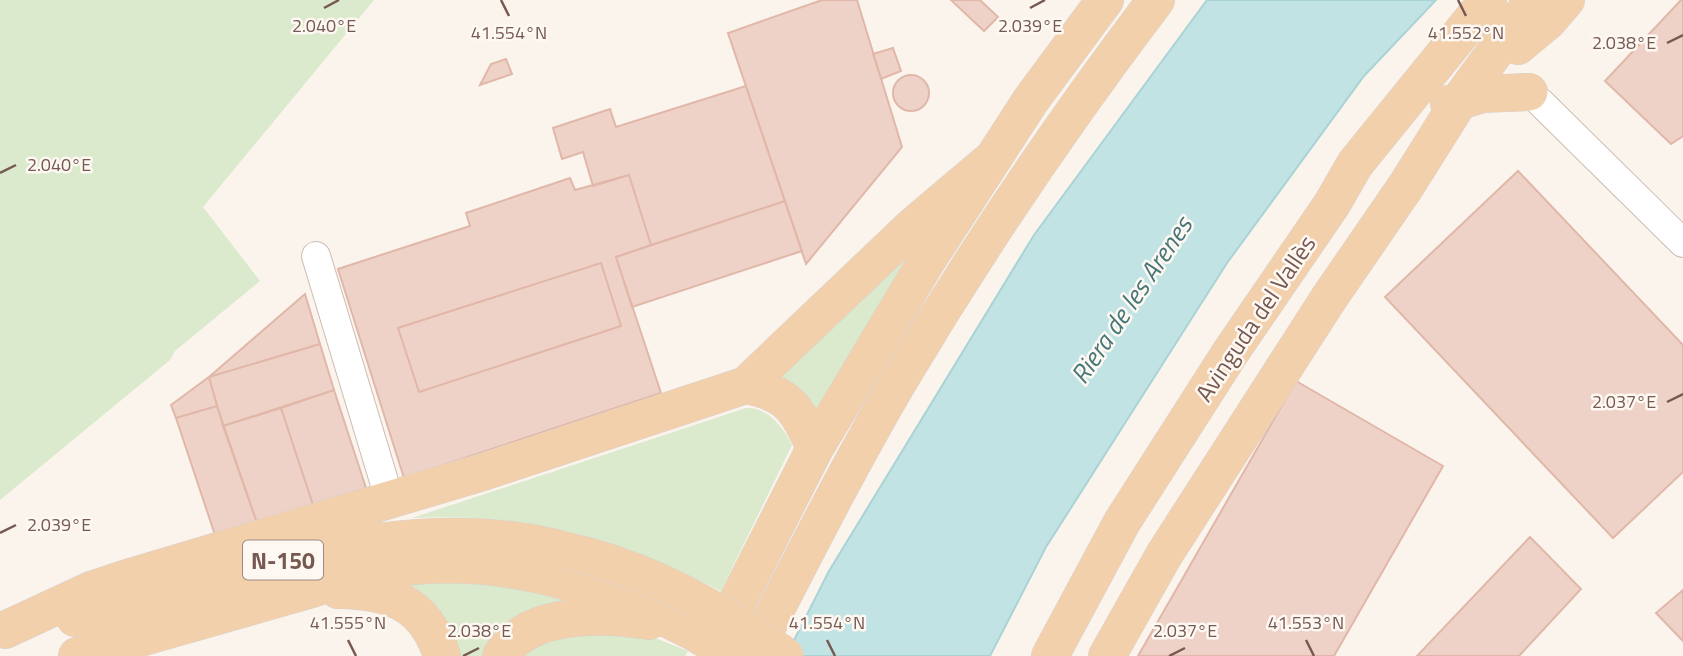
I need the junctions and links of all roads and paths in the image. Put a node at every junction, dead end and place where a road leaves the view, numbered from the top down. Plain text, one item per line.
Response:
1 (1105, 0) edge
2 (1156, 0) edge
3 (1488, 0) edge
4 (1566, 0) edge
5 (1524, 22) edge
6 (1535, 97) junction
7 (1460, 100) junction
8 (991, 160) junction
9 (1332, 204) junction
10 (1679, 232) edge
11 (316, 256) dead end
12 (746, 386) junction
13 (815, 448) junction
14 (390, 501) junction
15 (568, 566) junction
16 (312, 589) junction
17 (2, 630) edge
18 (702, 644) edge
19 (77, 656) edge
20 (442, 656) edge
21 (500, 656) edge
22 (733, 656) edge
23 (752, 656) edge
24 (785, 656) edge
25 (1050, 656) edge
26 (1107, 656) edge

1 - 8 main road
2 - 23 main road
3 - 9 main road, Avinguda del Vallès
4 - 5 main road
5 - 6 main road
5 - 7 main road, Avinguda del Vallès
6 - 7 main road
6 - 10 street
7 - 9 main road
7 - 26 main road, Avinguda del Vallès
8 - 12 main road
8 - 13 main road
9 - 25 main road, Avinguda del Vallès
11 - 14 street
12 - 13 main road
12 - 14 main road
13 - 18 main road
14 - 17 main road
15 - 16 main road, N-150
15 - 17 main road, N-150
15 - 18 main road, N-150
15 - 24 main road, N-150, bridge
16 - 19 main road, N-150
16 - 20 main road
18 - 21 main road
18 - 22 main road, N-150, bridge

